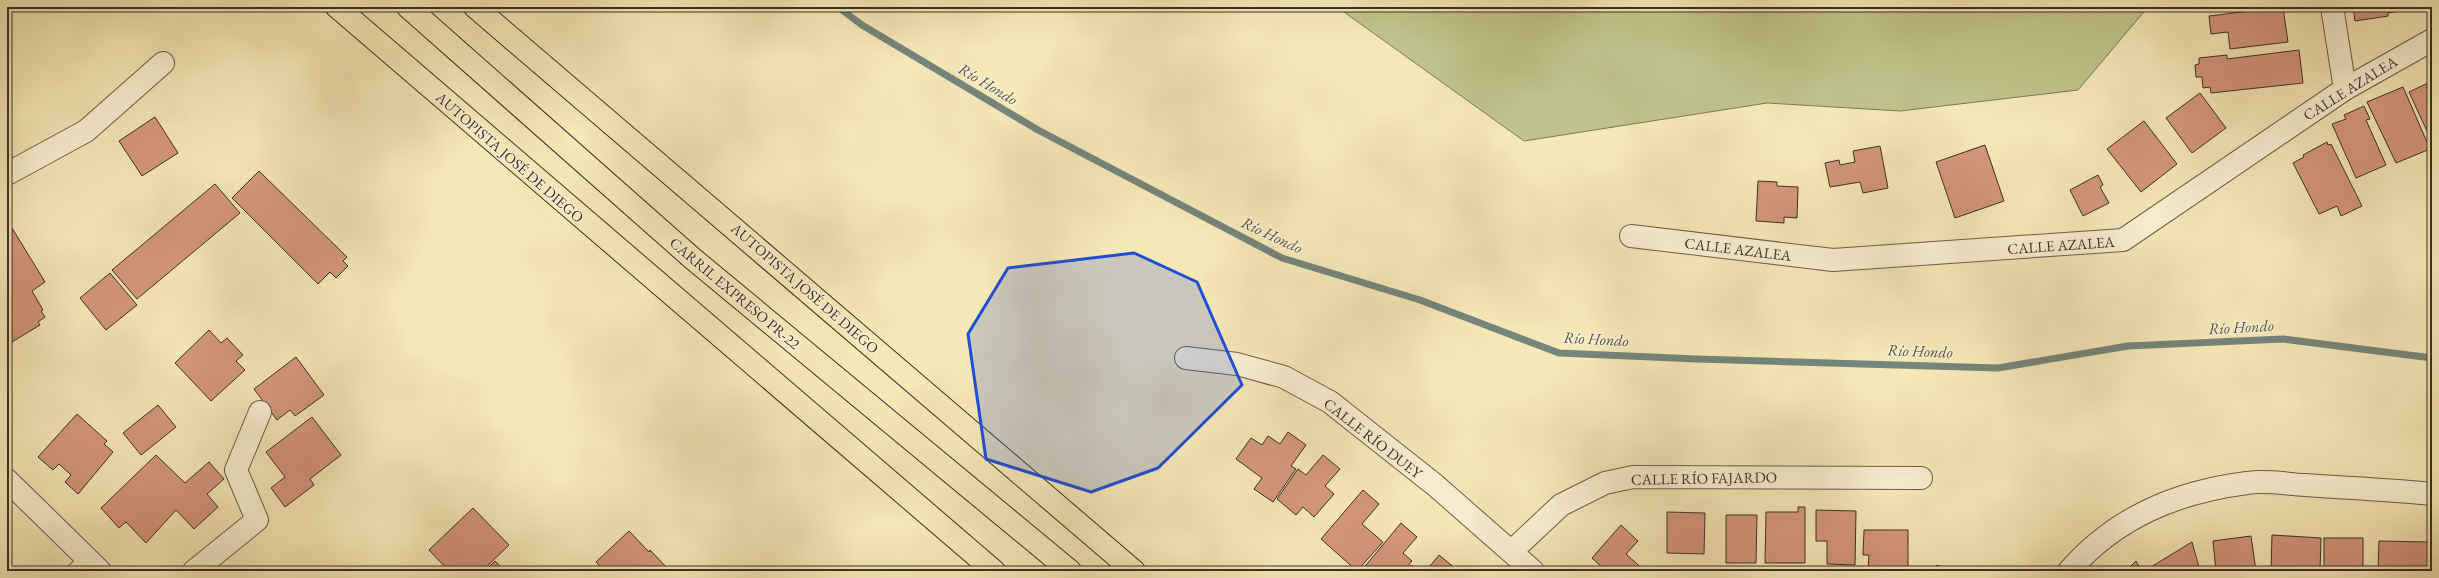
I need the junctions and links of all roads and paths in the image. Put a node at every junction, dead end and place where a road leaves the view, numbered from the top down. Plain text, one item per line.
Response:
1 (337, 7) edge
2 (408, 7) edge
3 (474, 7) edge
4 (2332, 7) edge
5 (2432, 40) edge
6 (163, 64) dead end
7 (2345, 89) junction
8 (7, 174) edge
9 (1632, 236) dead end
10 (1186, 358) dead end
11 (260, 412) dead end
12 (1921, 478) dead end
13 (7, 480) edge
14 (2432, 494) edge
15 (1512, 551) junction
16 (87, 567) edge
17 (194, 571) edge
18 (994, 571) edge
19 (1070, 571) edge
20 (1134, 571) edge
21 (1533, 571) edge
22 (2069, 571) edge

1 - 18 highway, AUTOPISTA JOSÉ DE DIEGO
2 - 19 highway, CARRIL EXPRESO PR-22
3 - 20 highway, AUTOPISTA JOSÉ DE DIEGO
4 - 7 street
5 - 7 street, CALLE AZALEA
6 - 8 street
7 - 9 street, CALLE AZALEA
10 - 15 street, CALLE RÍO DUEY
11 - 17 street
12 - 15 street, CALLE RÍO FAJARDO
13 - 16 street
14 - 22 street
15 - 21 street, CALLE RÍO DUEY

